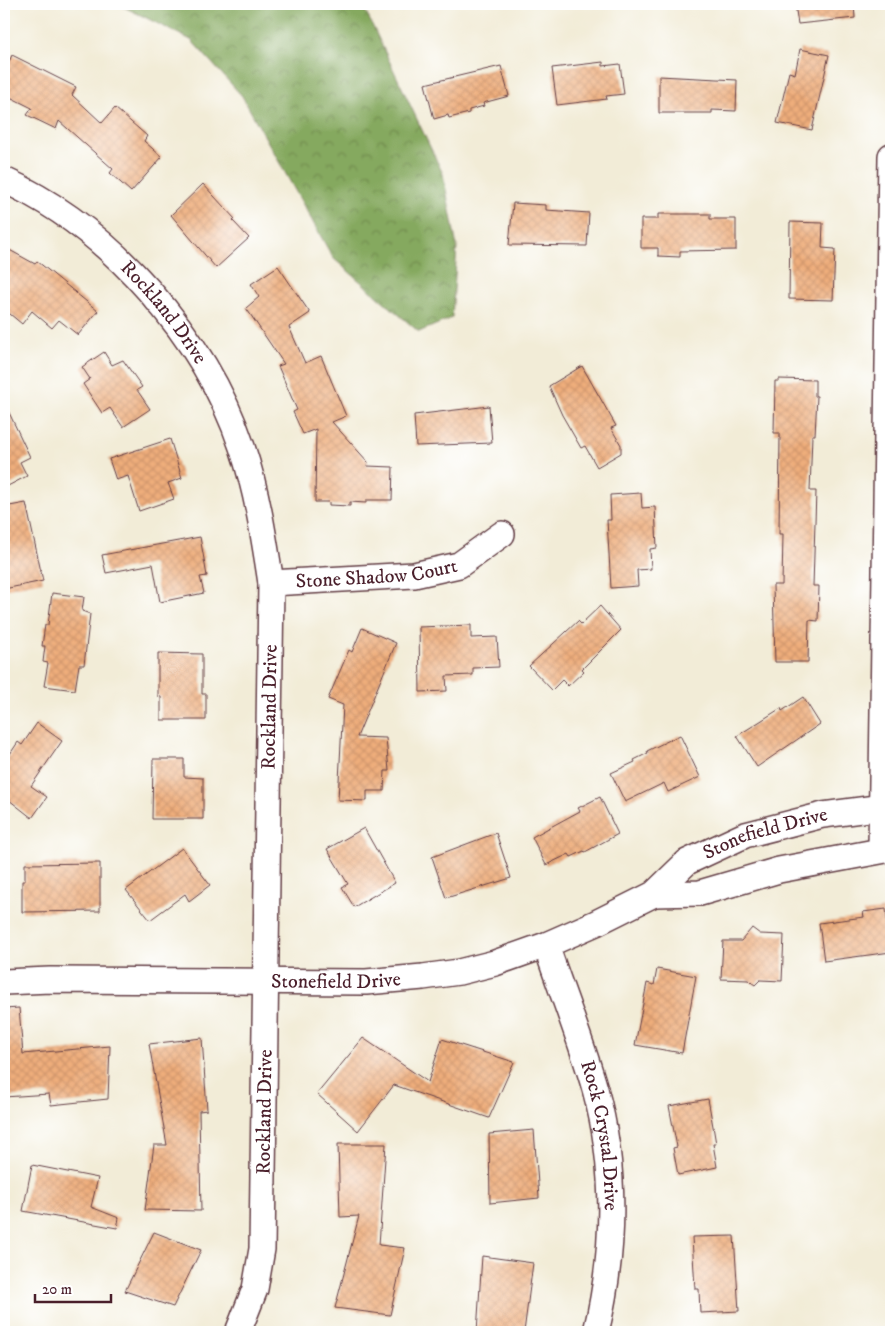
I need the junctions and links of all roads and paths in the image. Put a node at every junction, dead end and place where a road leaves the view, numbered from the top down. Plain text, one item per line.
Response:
1 (891, 156) edge
2 (4, 180) edge
3 (502, 534) dead end
4 (271, 583) junction
5 (886, 806) edge
6 (886, 849) edge
7 (654, 894) junction
8 (546, 945) junction
9 (4, 982) edge
10 (267, 982) junction
11 (238, 1332) edge
12 (596, 1332) edge

1 - 5 street
2 - 4 street, Rockland Drive
3 - 4 street, Stone Shadow Court
4 - 10 street, Rockland Drive
5 - 6 street
5 - 7 street, Stonefield Drive
6 - 7 street, Stonefield Drive
7 - 8 street, Stonefield Drive
8 - 10 street, Stonefield Drive
8 - 12 street, Rock Crystal Drive
9 - 10 street, Stonefield Drive
10 - 11 street, Rockland Drive

